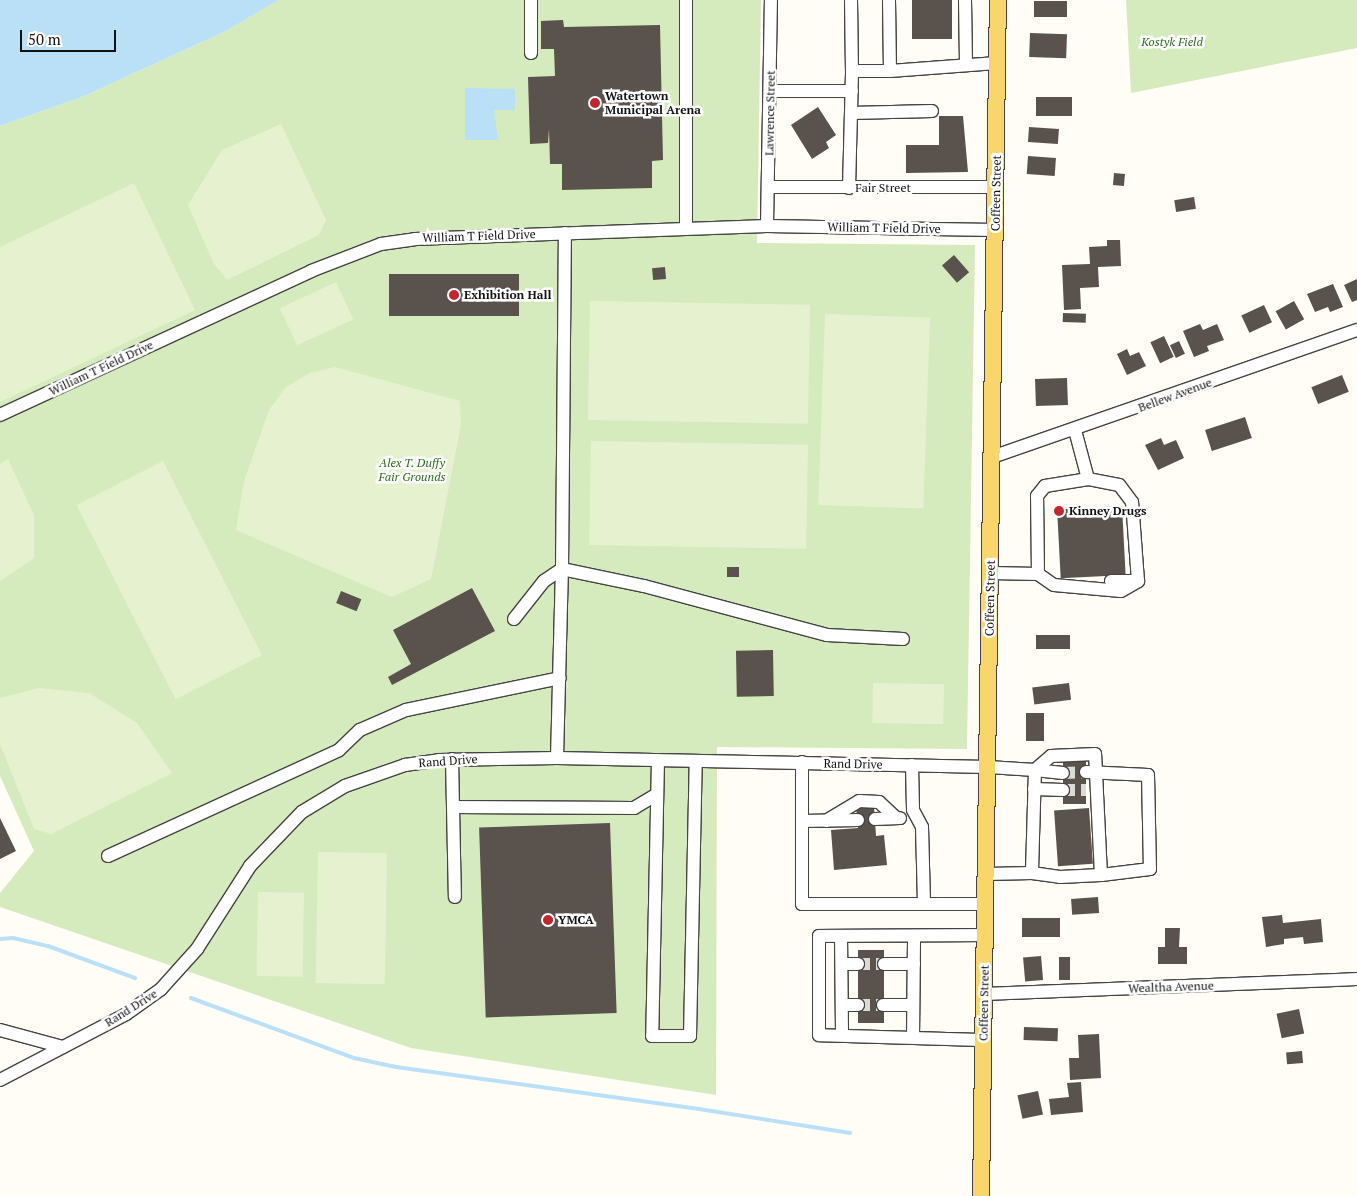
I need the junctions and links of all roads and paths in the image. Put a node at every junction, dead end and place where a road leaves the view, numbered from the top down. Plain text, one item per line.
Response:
1 (531, 0) edge
2 (686, 0) edge
3 (771, 0) edge
4 (851, 0) edge
5 (889, 0) edge
6 (965, 0) edge
7 (998, 0) edge
8 (531, 53) dead end
9 (966, 63) junction
10 (997, 63) junction
11 (852, 71) junction
12 (890, 71) junction
13 (770, 91) junction
14 (852, 91) junction
15 (932, 111) dead end
16 (852, 113) junction
17 (769, 187) junction
18 (996, 187) junction
19 (849, 188) junction
20 (767, 226) junction
21 (686, 229) junction
22 (995, 230) junction
23 (565, 233) junction
24 (1357, 330) edge
25 (0, 415) edge
26 (1075, 430) junction
27 (992, 458) junction
28 (1088, 479) junction
29 (562, 569) junction
30 (991, 573) junction
31 (1038, 574) junction
32 (1138, 581) junction
33 (1086, 588) junction
34 (514, 620) dead end
35 (903, 639) dead end
36 (560, 678) junction
37 (556, 758) junction
38 (452, 759) junction
39 (658, 760) junction
40 (696, 760) junction
41 (802, 762) junction
42 (912, 765) junction
43 (988, 767) junction
44 (1035, 770) junction
45 (1063, 772) tunnel mouth
46 (1091, 772) junction
47 (1034, 789) junction
48 (1063, 790) tunnel mouth
49 (657, 794) junction
50 (453, 807) junction
51 (916, 817) junction
52 (896, 818) junction
53 (826, 820) junction
54 (858, 820) dead end
55 (875, 820) dead end
56 (802, 821) junction
57 (108, 856) dead end
58 (1032, 873) junction
59 (986, 874) junction
60 (1101, 875) junction
61 (455, 897) dead end
62 (924, 904) junction
63 (986, 904) junction
64 (985, 935) junction
65 (841, 936) junction
66 (914, 936) junction
67 (842, 964) junction
68 (858, 964) tunnel mouth
69 (884, 964) tunnel mouth
70 (914, 964) junction
71 (1357, 979) edge
72 (984, 994) junction
73 (842, 1005) junction
74 (858, 1005) tunnel mouth
75 (884, 1005) tunnel mouth
76 (913, 1006) junction
77 (0, 1030) edge
78 (842, 1035) junction
79 (913, 1037) junction
80 (983, 1040) junction
81 (63, 1047) junction
82 (0, 1080) edge
83 (981, 1196) edge

1 - 8 street
2 - 21 street
3 - 13 street, Lawrence Street
4 - 11 street
5 - 12 street
6 - 9 street
7 - 10 main road, Coffeen Street
9 - 10 street
9 - 12 street
10 - 18 main road, Coffeen Street
11 - 12 street
11 - 14 street
13 - 14 street
13 - 17 street, Lawrence Street
14 - 16 street
15 - 16 street
16 - 19 street
17 - 19 street, Fair Street
17 - 20 street, Lawrence Street
18 - 19 street, Fair Street
18 - 22 main road, Coffeen Street
20 - 21 street, William T Field Drive
20 - 22 street, William T Field Drive
21 - 23 street, William T Field Drive
22 - 27 main road, Coffeen Street
23 - 25 street, William T Field Drive
23 - 29 street
24 - 26 street, Bellew Avenue
26 - 27 street, Bellew Avenue
26 - 28 street
27 - 30 main road, Coffeen Street
28 - 31 street
28 - 32 street
29 - 34 street
29 - 35 street
29 - 36 street
30 - 31 street
30 - 43 main road, Coffeen Street
31 - 33 street
32 - 33 street
32 - 33 street
36 - 37 street
36 - 57 street
37 - 38 street, Rand Drive
37 - 39 street, Rand Drive
38 - 50 street
38 - 81 street, Rand Drive
39 - 40 street, Rand Drive
39 - 49 street
40 - 41 street, Rand Drive
40 - 49 street
41 - 42 street, Rand Drive
41 - 56 street
42 - 43 street, Rand Drive
42 - 51 street
43 - 44 street, Rand Drive
43 - 59 main road, Coffeen Street
44 - 45 street, Rand Drive
44 - 46 street
44 - 47 street
46 - 60 street
46 - 60 street
47 - 48 street
47 - 58 street
49 - 50 street
50 - 61 street
51 - 52 street
51 - 62 street
52 - 53 street
52 - 55 street
53 - 54 street
53 - 56 street
56 - 62 street
58 - 59 street
58 - 60 street
59 - 63 main road, Coffeen Street
62 - 63 street
63 - 64 main road, Coffeen Street
64 - 66 street
64 - 72 main road, Coffeen Street
65 - 66 street
65 - 67 street
65 - 78 street
66 - 70 street
67 - 68 street
67 - 73 street
69 - 70 street
70 - 76 street
71 - 72 street, Wealtha Avenue
72 - 80 main road, Coffeen Street
73 - 74 street
73 - 78 street
75 - 76 street
76 - 79 street
77 - 81 street
78 - 79 street
79 - 80 street
80 - 83 main road, Coffeen Street
81 - 82 street, Rand Drive

